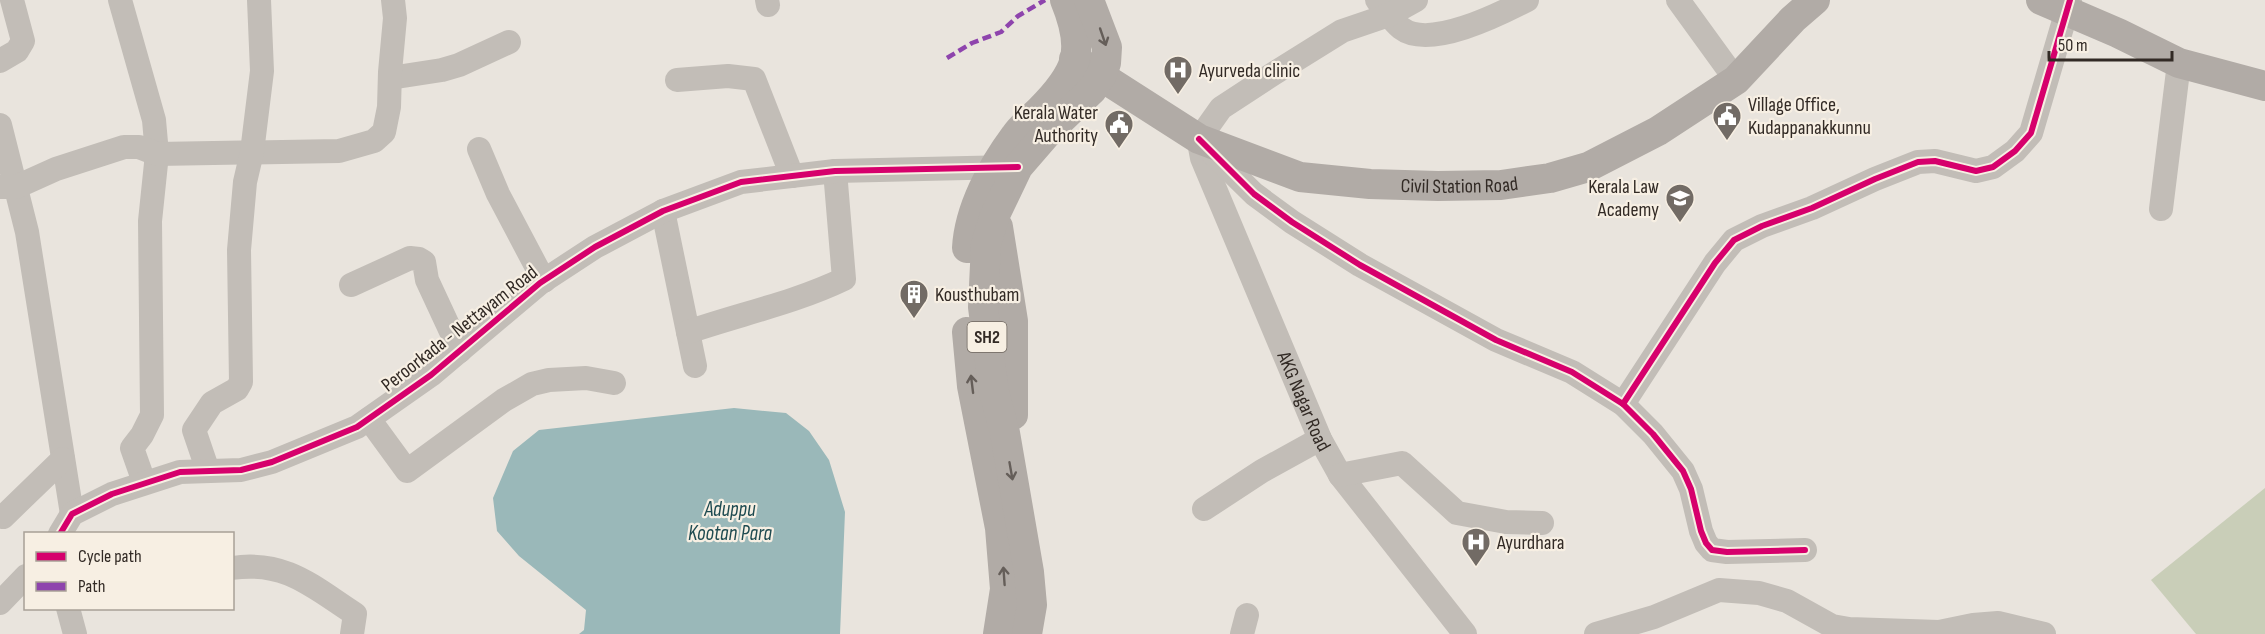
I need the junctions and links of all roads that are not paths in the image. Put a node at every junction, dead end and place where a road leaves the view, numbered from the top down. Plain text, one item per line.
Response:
1 (12, 0) edge
2 (120, 0) edge
3 (259, 0) edge
4 (393, 0) edge
5 (1065, 0) edge
6 (1089, 0) edge
7 (1416, 0) edge
8 (1527, 0) edge
9 (1678, 0) edge
10 (2041, 0) edge
11 (1810, 1) edge
12 (2069, 6) edge
13 (1383, 7) edge
14 (509, 42) dead end
15 (1074, 60) junction
16 (0, 61) edge
17 (2179, 63) junction
18 (1101, 76) junction
19 (390, 78) junction
20 (677, 80) dead end
21 (1736, 80) junction
22 (2265, 86) edge
23 (0, 125) edge
24 (1198, 139) junction
25 (480, 149) dead end
26 (252, 152) junction
27 (158, 154) junction
28 (1007, 166) junction
29 (835, 171) junction
30 (792, 176) junction
31 (8, 187) edge
32 (2161, 209) dead end
33 (663, 211) junction
34 (544, 281) junction
35 (351, 285) dead end
36 (688, 332) junction
37 (460, 351) junction
38 (695, 366) dead end
39 (614, 383) dead end
40 (1623, 404) junction
41 (369, 419) junction
42 (993, 434) junction
43 (1320, 439) junction
44 (63, 459) junction
45 (208, 471) junction
46 (1340, 475) junction
47 (144, 482) junction
48 (1204, 509) dead end
49 (3, 517) dead end
50 (66, 524) edge
51 (1542, 524) dead end
52 (1805, 550) dead end
53 (234, 568) edge
54 (24, 578) edge
55 (0, 603) edge
56 (68, 610) edge
57 (1848, 631) edge
58 (75, 634) edge
59 (352, 634) edge
60 (998, 634) edge
61 (1027, 634) edge
62 (1465, 634) edge
63 (1596, 634) edge
64 (2044, 634) edge

1 - 16 street
2 - 27 street
3 - 26 street
4 - 19 street
5 - 15 main road
6 -> 18 main road, SH2
7 - 13 street
8 - 13 street
9 - 21 street
10 - 12 main road
11 - 21 main road, Civil Station Road
12 - 17 main road
12 - 40 street
13 - 24 street
14 - 19 street
15 - 18 main road, Civil Station Road
15 - 28 main road
17 - 22 main road
17 - 32 street
18 - 24 main road, Civil Station Road
18 - 28 main road, SH2
19 - 26 street
20 - 30 street
21 - 24 main road, Civil Station Road
23 - 31 street
24 - 40 street
24 - 43 street, AKG Nagar Road
25 - 34 street
26 - 27 street
26 - 45 street
27 - 31 street
27 - 47 street
28 - 29 street, Peroorkada - Nettayam Road
28 - 42 main road, SH2
42 -> 28 main road
29 - 30 street, Peroorkada - Nettayam Road
29 - 36 street
30 - 33 street, Peroorkada - Nettayam Road
31 - 44 street
33 - 34 street, Peroorkada - Nettayam Road
33 - 36 street
34 - 37 street, Peroorkada - Nettayam Road
35 - 37 street
36 - 38 street
37 - 41 street, Peroorkada - Nettayam Road
39 - 41 street
40 - 52 street
41 - 45 street, Peroorkada - Nettayam Road
60 -> 42 main road
42 -> 61 main road, SH2
43 - 46 street, AKG Nagar Road
43 - 48 street
44 - 49 street
44 - 50 street
45 - 47 street, Peroorkada - Nettayam Road
46 - 51 street
46 - 62 street, AKG Nagar Road
47 - 50 street, Peroorkada - Nettayam Road
53 - 59 street
54 - 55 street
56 - 58 street
57 - 63 street
57 - 64 street

